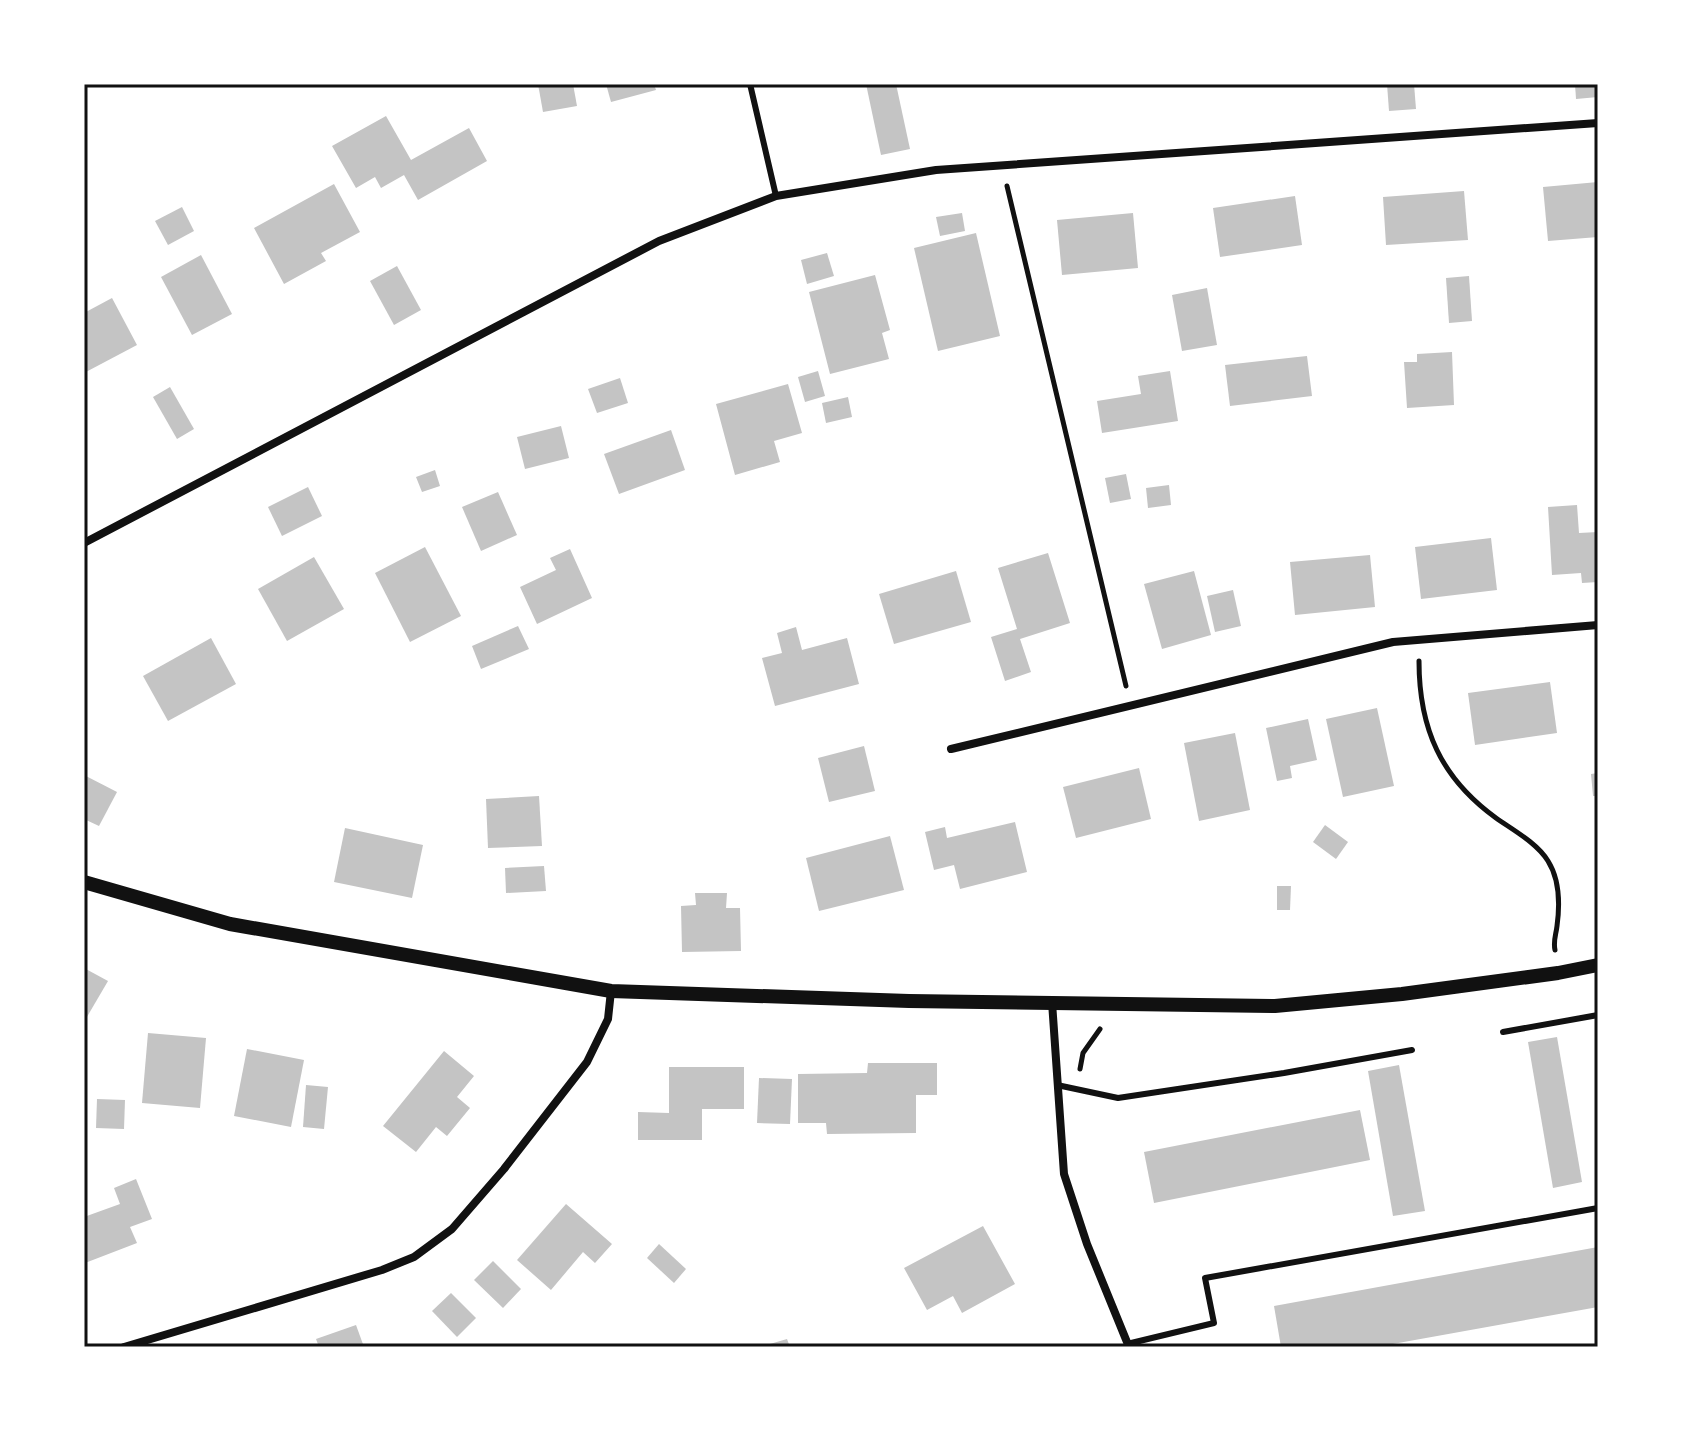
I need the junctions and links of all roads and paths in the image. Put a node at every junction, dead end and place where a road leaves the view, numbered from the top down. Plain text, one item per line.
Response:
1 (750, 84) edge
2 (1598, 123) edge
3 (1002, 166) junction
4 (776, 196) junction
5 (84, 543) edge
6 (1598, 625) edge
7 (1419, 640) junction
8 (1130, 706) junction
9 (951, 749) dead end
10 (84, 882) edge
11 (1598, 965) edge
12 (1558, 973) junction
13 (611, 991) junction
14 (1052, 1002) junction
15 (1598, 1015) edge
16 (1503, 1032) dead end
17 (1412, 1050) dead end
18 (1057, 1085) junction
19 (1598, 1208) edge
20 (1128, 1346) edge
21 (124, 1347) edge

1 - 4 lane
2 - 3 street
3 - 4 street
3 - 8 path
4 - 5 street
6 - 7 street
7 - 8 street
7 - 12 path
8 - 9 street
10 - 13 street
11 - 12 street
12 - 14 street
13 - 14 street
13 - 21 street
14 - 18 street
15 - 16 lane
17 - 18 lane
18 - 20 street
19 - 20 lane

